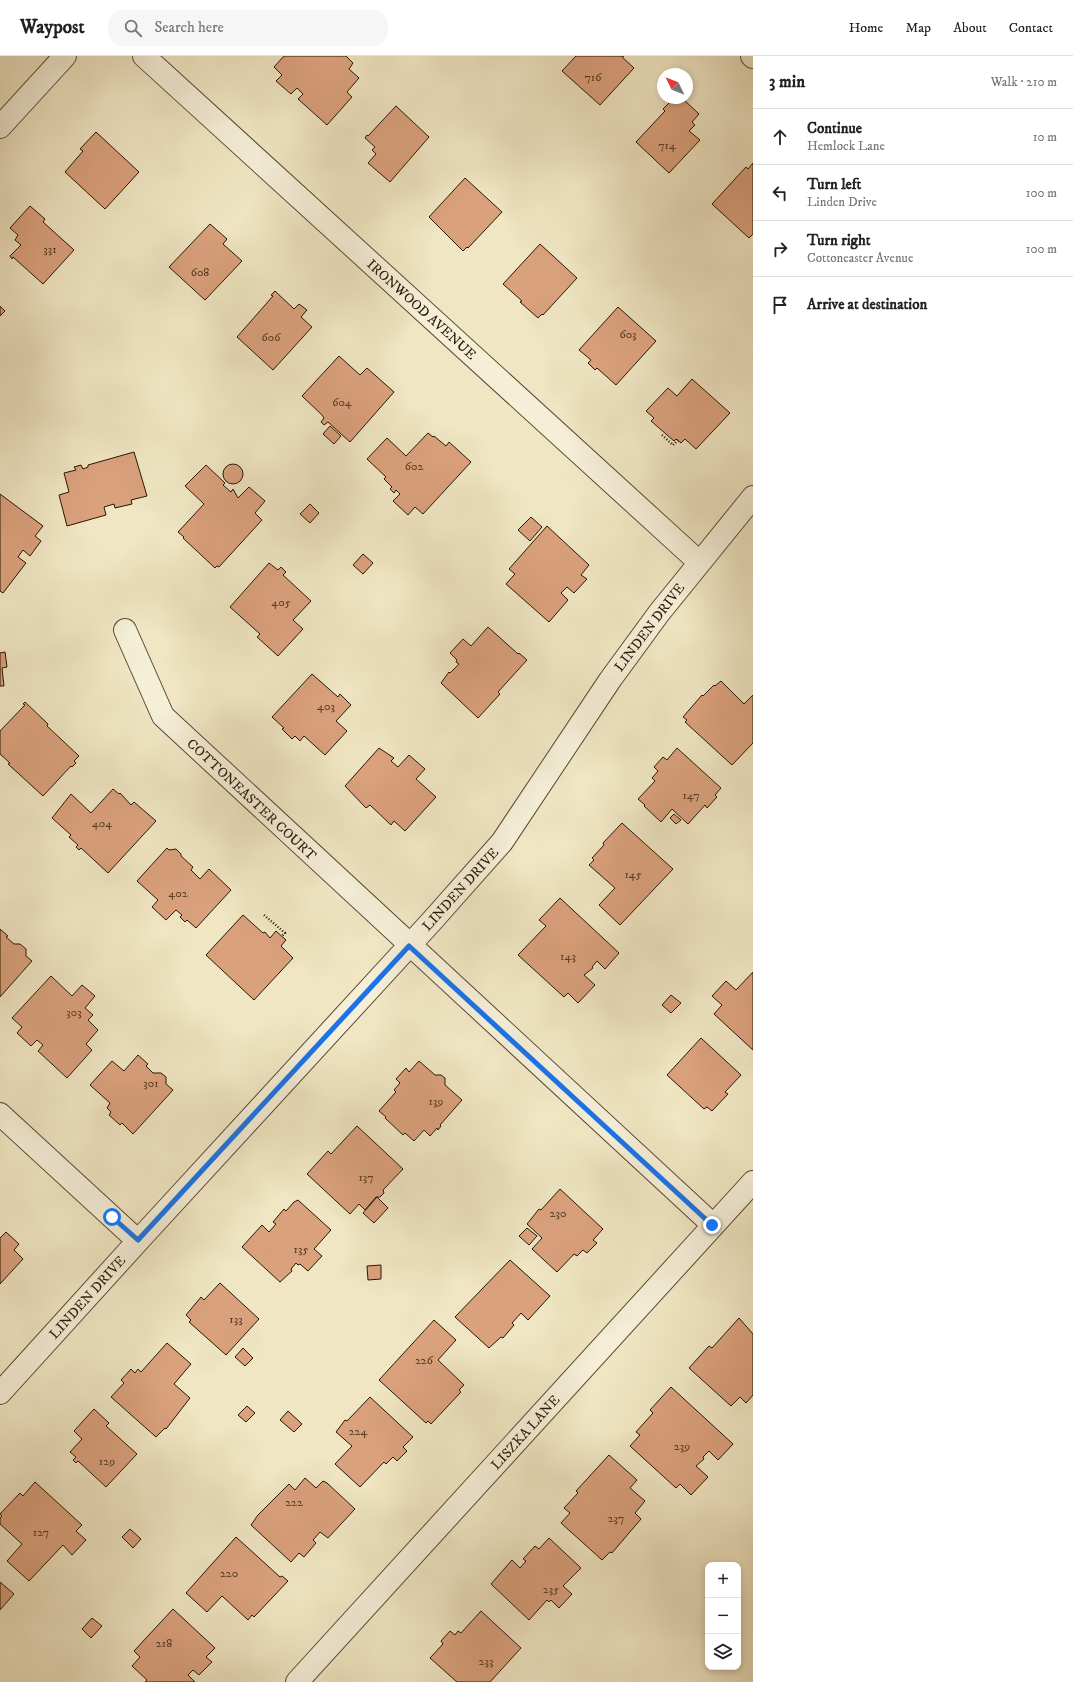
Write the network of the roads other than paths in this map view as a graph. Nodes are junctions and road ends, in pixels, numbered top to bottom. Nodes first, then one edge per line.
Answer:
1 (65, 56) edge
2 (144, 56) edge
3 (0, 127) edge
4 (753, 498) edge
5 (699, 562) junction
6 (125, 630) dead end
7 (409, 946) junction
8 (0, 1114) edge
9 (753, 1182) edge
10 (712, 1225) junction
11 (138, 1240) junction
12 (0, 1393) edge
13 (297, 1682) edge

1 - 3 street
2 - 5 street, IRONWOOD AVENUE
4 - 5 street, LINDEN DRIVE
5 - 7 street, LINDEN DRIVE
6 - 7 street, COTTONEASTER COURT
7 - 10 street, COTTONEASTER COURT
7 - 11 street, LINDEN DRIVE
8 - 11 street
9 - 10 street, LISZKA LANE
10 - 13 street, LISZKA LANE
11 - 12 street, LINDEN DRIVE

